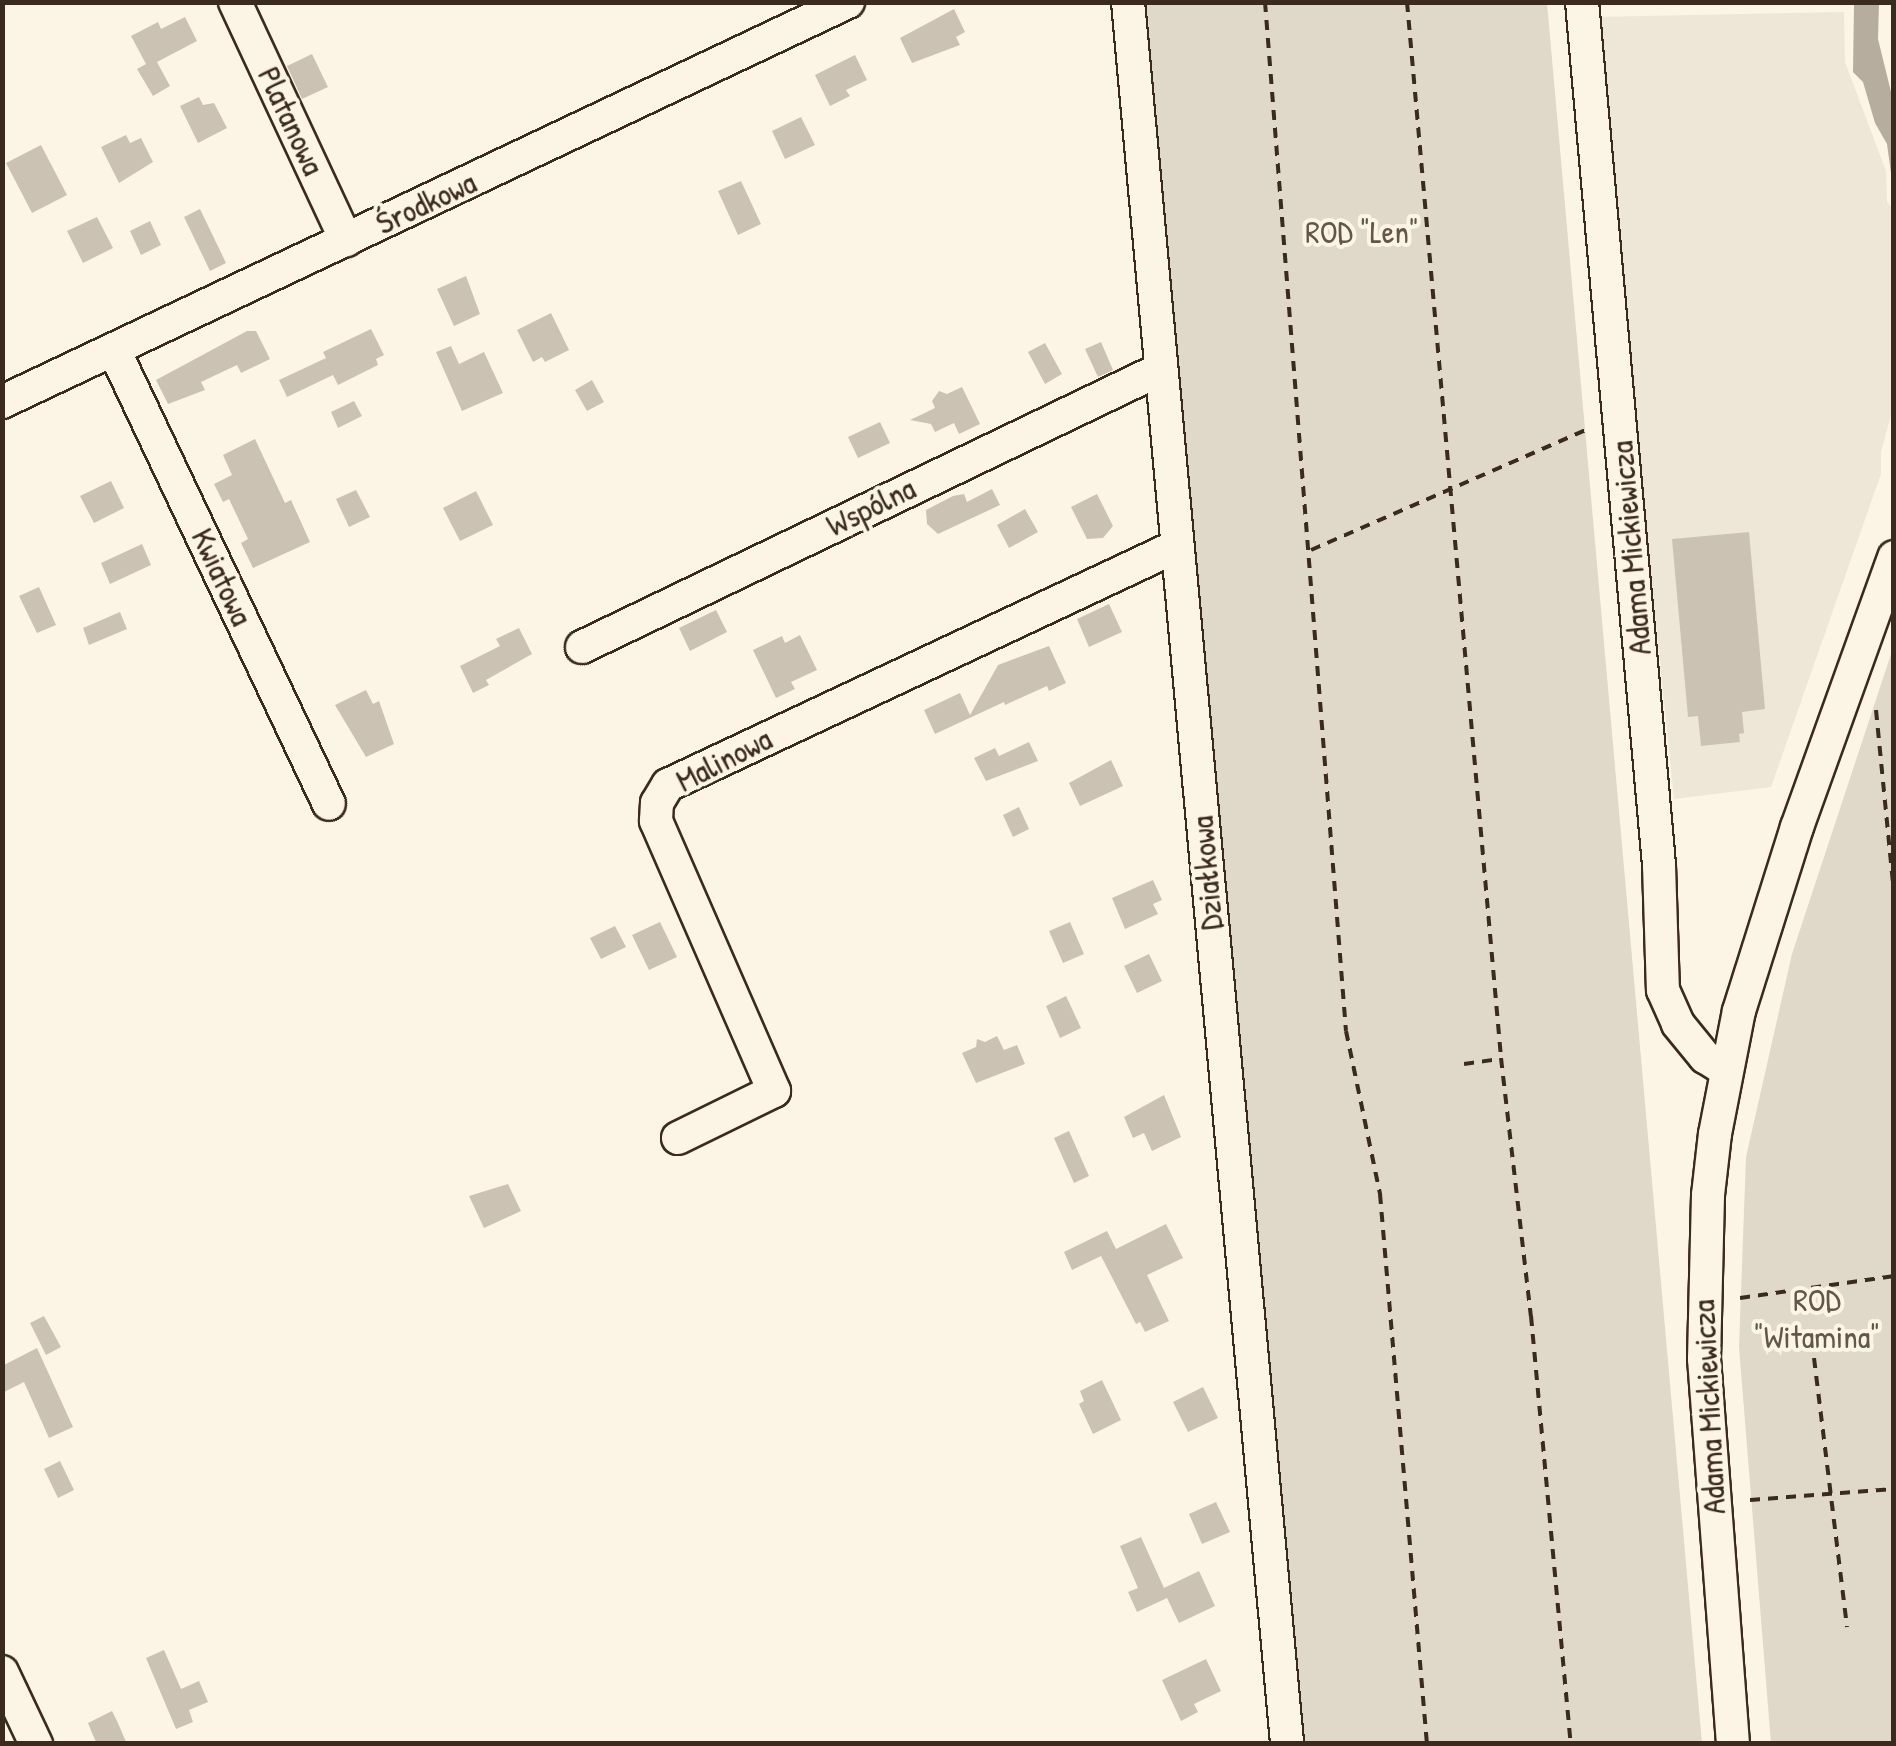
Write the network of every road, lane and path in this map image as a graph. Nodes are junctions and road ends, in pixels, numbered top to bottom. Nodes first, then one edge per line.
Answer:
1 (235, 2) edge
2 (848, 2) edge
3 (1128, 2) edge
4 (1265, 2) edge
5 (1407, 2) edge
6 (1582, 2) edge
7 (346, 240) junction
8 (114, 350) junction
9 (1160, 369) junction
10 (2, 402) edge
11 (1586, 430) dead end
12 (1450, 488) junction
13 (1177, 546) junction
14 (1310, 551) junction
15 (1894, 557) edge
16 (582, 647) dead end
17 (1876, 710) dead end
18 (329, 804) dead end
19 (1894, 894) edge
20 (1501, 1058) junction
21 (1464, 1064) dead end
22 (1726, 1070) junction
23 (678, 1138) dead end
24 (1894, 1276) edge
25 (1740, 1298) dead end
26 (1814, 1358) dead end
27 (1894, 1489) edge
28 (1831, 1494) junction
29 (1750, 1500) dead end
30 (1846, 1627) dead end
31 (2, 1672) edge
32 (36, 1744) edge
33 (1287, 1744) edge
34 (1428, 1744) edge
35 (1570, 1744) edge
36 (1734, 1744) edge

1 - 7 street, Platanowa
2 - 7 street, Środkowa
3 - 9 street, Działkowa
4 - 14 path
5 - 12 path
6 - 22 street, Adama Mickiewicza
7 - 8 street, Środkowa
8 - 10 street, Środkowa
8 - 18 street, Kwiatowa
9 - 13 street, Działkowa
9 - 16 street, Wspólna
11 - 12 path
12 - 14 path
12 - 20 path
13 - 23 street, Malinowa
13 - 33 street, Działkowa
14 - 34 path
15 - 22 street, Adama Mickiewicza
17 - 19 path
20 - 21 path
20 - 35 path
22 - 36 street, Adama Mickiewicza
24 - 25 path
26 - 28 path
27 - 28 path
28 - 29 path
28 - 30 path
31 - 32 street

